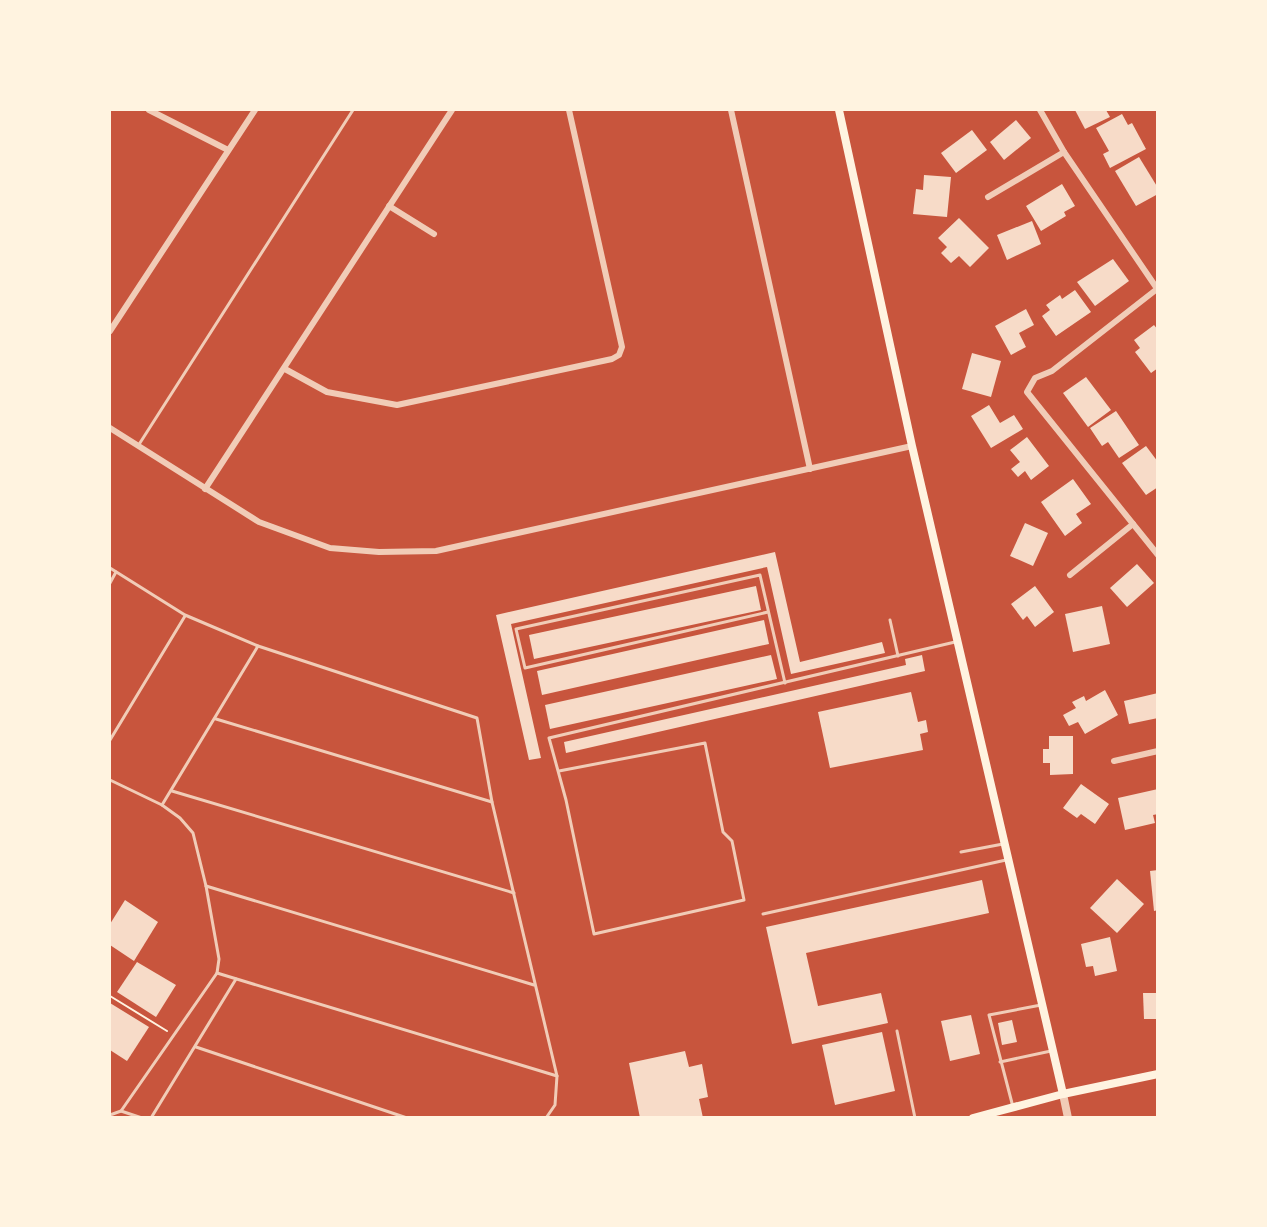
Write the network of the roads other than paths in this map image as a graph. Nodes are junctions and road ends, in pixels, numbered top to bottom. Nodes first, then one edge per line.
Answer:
1 (149, 110) edge
2 (255, 110) edge
3 (353, 110) edge
4 (452, 110) edge
5 (569, 110) edge
6 (730, 110) edge
7 (839, 110) edge
8 (1040, 110) edge
9 (228, 150) junction
10 (1064, 152) junction
11 (988, 197) dead end
12 (389, 206) junction
13 (434, 234) dead end
14 (1157, 290) edge
15 (110, 331) edge
16 (285, 369) junction
17 (110, 428) edge
18 (912, 446) junction
19 (138, 447) junction
20 (810, 469) junction
21 (205, 489) junction
22 (1134, 524) junction
23 (1158, 555) edge
24 (110, 567) edge
25 (116, 572) junction
26 (1071, 574) dead end
27 (110, 583) edge
28 (768, 612) junction
29 (185, 615) junction
30 (890, 620) dead end
31 (957, 642) junction
32 (258, 646) junction
33 (898, 656) junction
34 (785, 683) junction
35 (216, 719) junction
36 (110, 740) edge
37 (1158, 751) edge
38 (1114, 761) dead end
39 (559, 771) junction
40 (110, 780) edge
41 (172, 791) junction
42 (492, 802) junction
43 (162, 805) junction
44 (1004, 844) junction
45 (961, 852) dead end
46 (1008, 860) junction
47 (206, 886) junction
48 (514, 893) junction
49 (763, 914) dead end
50 (217, 973) junction
51 (236, 979) junction
52 (534, 985) junction
53 (1041, 1005) junction
54 (897, 1030) dead end
55 (196, 1047) junction
56 (1053, 1051) junction
57 (1000, 1062) junction
58 (1158, 1074) edge
59 (557, 1076) junction
60 (1063, 1094) junction
61 (1013, 1109) junction
62 (121, 1111) junction
63 (110, 1115) edge
64 (142, 1118) edge
65 (151, 1118) edge
66 (407, 1118) edge
67 (546, 1118) edge
68 (915, 1118) edge
69 (973, 1118) edge
70 (1068, 1118) edge

1 - 9 street
2 - 9 street
3 - 19 lane
4 - 12 street
5 - 16 street
6 - 20 street
7 - 18 main road
8 - 10 street
9 - 15 street
10 - 11 street
10 - 14 street
12 - 13 street
12 - 16 street
14 - 22 street
16 - 21 street
17 - 19 street
18 - 20 street
18 - 31 main road
19 - 21 street
20 - 21 street
22 - 23 street
22 - 26 street
24 - 25 lane
25 - 27 lane
25 - 29 lane
28 - 28 lane
28 - 34 lane
29 - 32 lane
29 - 36 lane
30 - 33 lane
31 - 33 lane
31 - 44 main road
32 - 35 lane
32 - 42 lane
33 - 34 lane
34 - 39 lane
35 - 41 lane
35 - 42 lane
37 - 38 street
39 - 39 lane
40 - 43 lane
41 - 43 lane
41 - 48 lane
42 - 48 lane
43 - 47 lane
44 - 45 lane
44 - 46 main road
46 - 49 lane
46 - 53 main road
47 - 50 lane
47 - 52 lane
48 - 52 lane
50 - 51 lane
50 - 62 lane
51 - 55 lane
51 - 59 lane
52 - 59 lane
53 - 56 main road
53 - 57 lane
54 - 68 lane
55 - 65 lane
55 - 66 lane
56 - 57 lane
56 - 60 main road
57 - 61 lane
58 - 60 main road
59 - 67 lane
60 - 61 main road
60 - 70 street
61 - 69 main road
62 - 63 lane
62 - 64 lane

